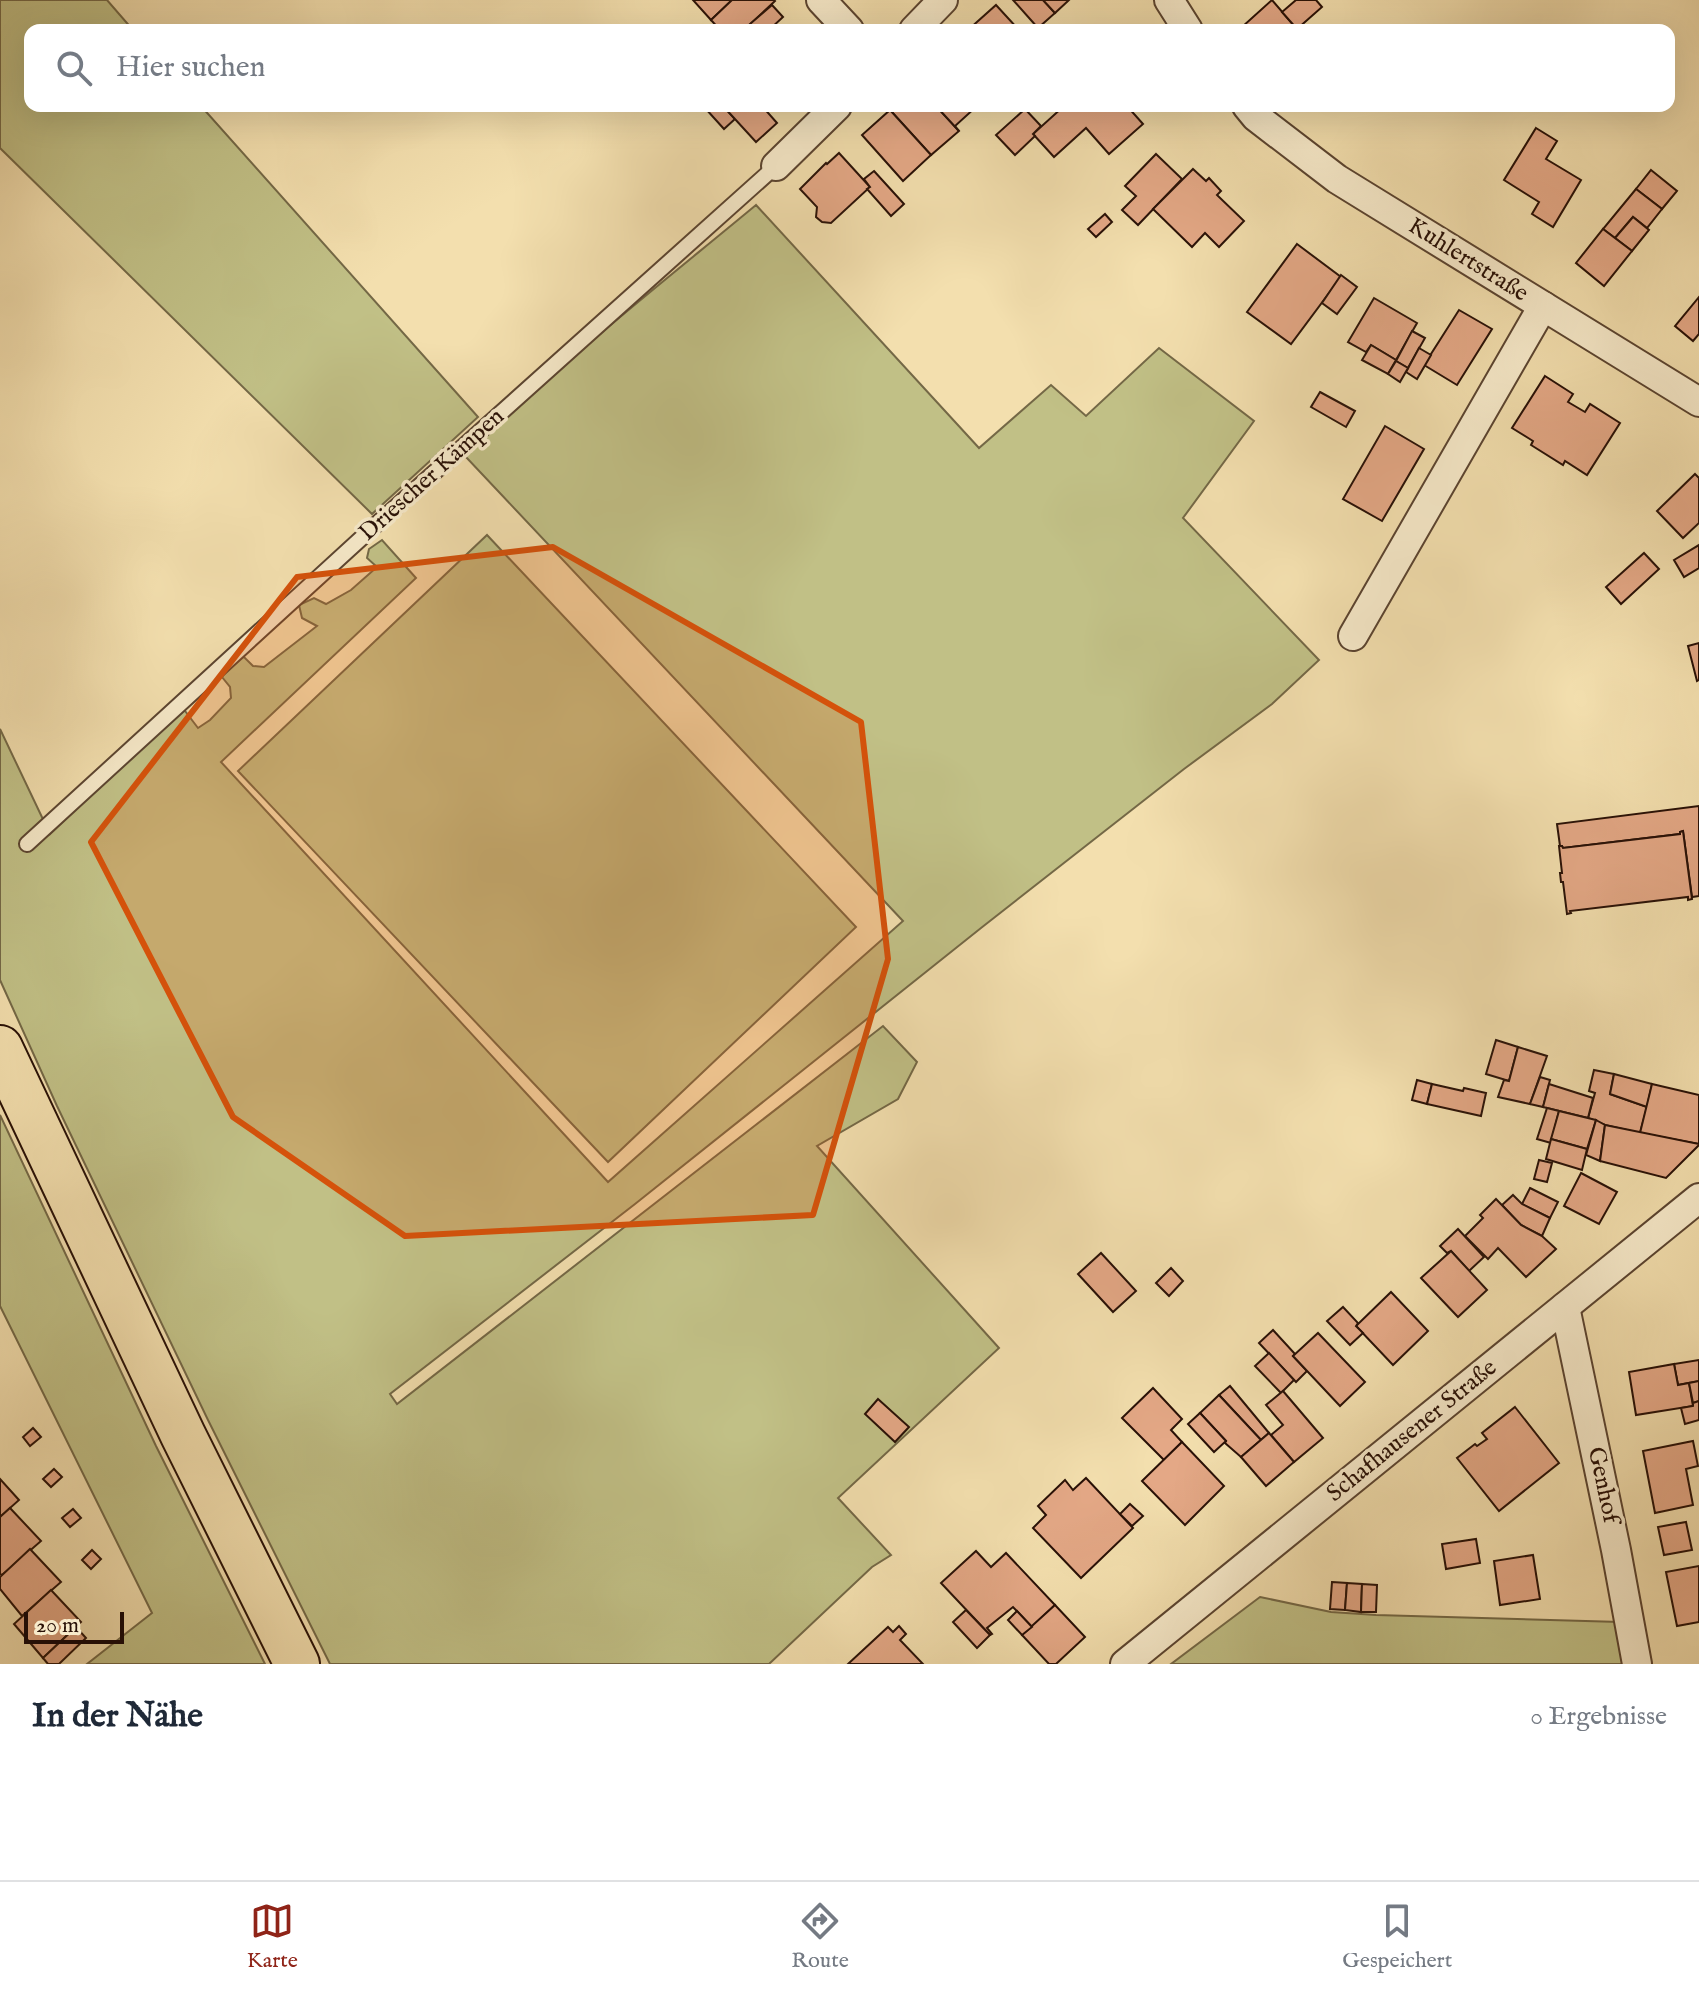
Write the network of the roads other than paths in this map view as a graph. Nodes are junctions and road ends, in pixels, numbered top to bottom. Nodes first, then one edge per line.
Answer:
1 (821, 0) edge
2 (943, 0) edge
3 (1169, 0) edge
4 (843, 24) edge
5 (920, 24) edge
6 (1184, 24) edge
7 (831, 112) edge
8 (1252, 112) edge
9 (776, 166) joint
10 (1543, 306) junction
11 (1699, 402) edge
12 (1353, 636) dead end
13 (27, 844) dead end
14 (0, 1048) edge
15 (1699, 1198) edge
16 (1565, 1307) junction
17 (297, 1664) edge
18 (1125, 1664) edge
19 (1637, 1664) edge

1 - 4 street
2 - 5 street
3 - 6 street
7 - 9 street, Driescher Kämpen
8 - 10 street, Kuhlertstraße
9 - 13 lane, Driescher Kämpen
10 - 11 street, Kuhlertstraße
10 - 12 street
14 - 17 main road
15 - 16 street, Schafhausener Straße
16 - 18 street, Schafhausener Straße
16 - 19 street, Genhof

